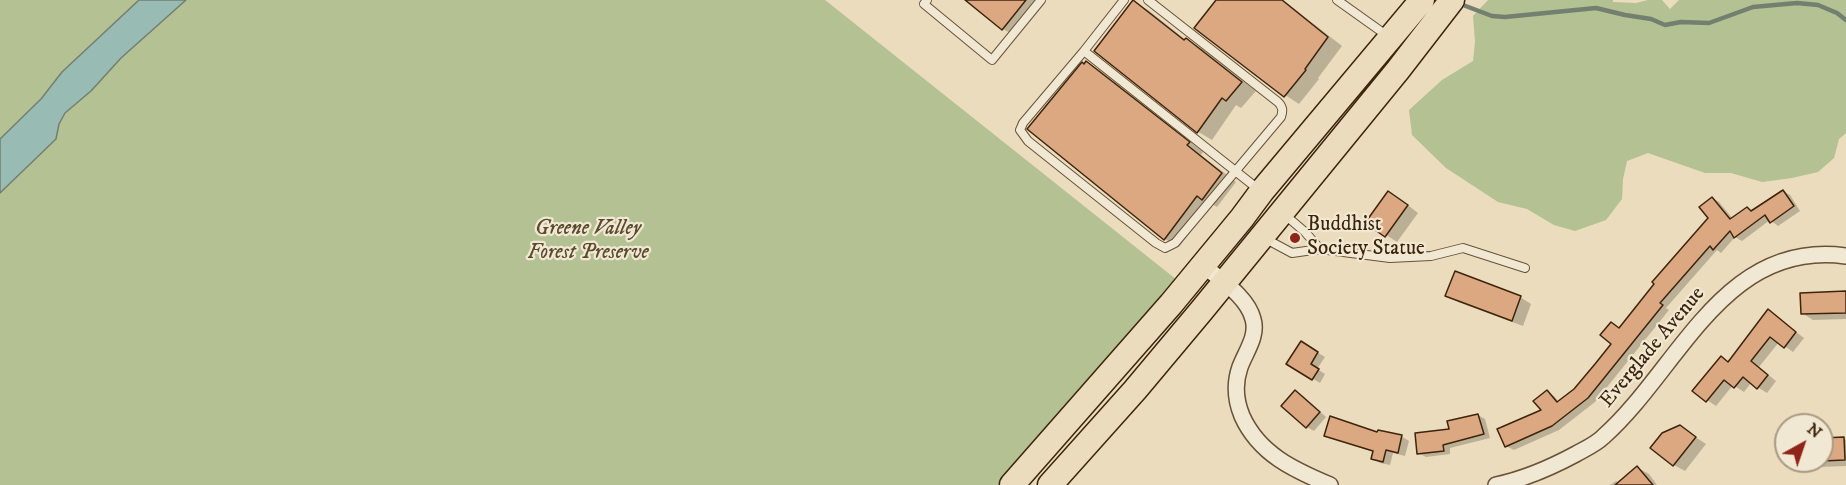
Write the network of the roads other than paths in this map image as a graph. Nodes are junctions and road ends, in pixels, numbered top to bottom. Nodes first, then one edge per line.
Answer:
1 (927, 0) edge
2 (1041, 0) edge
3 (1124, 0) edge
4 (1148, 0) edge
5 (1337, 0) edge
6 (1422, 0) edge
7 (1452, 0) edge
8 (1390, 38) junction
9 (1084, 51) junction
10 (1236, 171) junction
11 (1262, 191) junction
12 (1282, 212) junction
13 (1262, 237) junction
14 (1320, 249) junction
15 (1846, 256) edge
16 (1203, 265) junction
17 (1525, 268) dead end
18 (1224, 283) junction
19 (1012, 485) edge
20 (1050, 485) edge
21 (1330, 485) edge
22 (1496, 485) edge

1 - 2 lane
3 - 9 lane
4 - 10 lane
5 - 8 lane
6 - 8 main road
7 - 12 main road
8 - 11 main road
9 - 10 lane
9 - 10 lane
10 - 11 lane
11 - 16 main road
12 - 13 main road
12 - 14 lane
13 - 14 lane
13 - 18 main road
14 - 17 lane
15 - 22 street, Everglade Avenue
16 - 18 street
16 - 19 main road
18 - 20 main road
18 - 21 street

